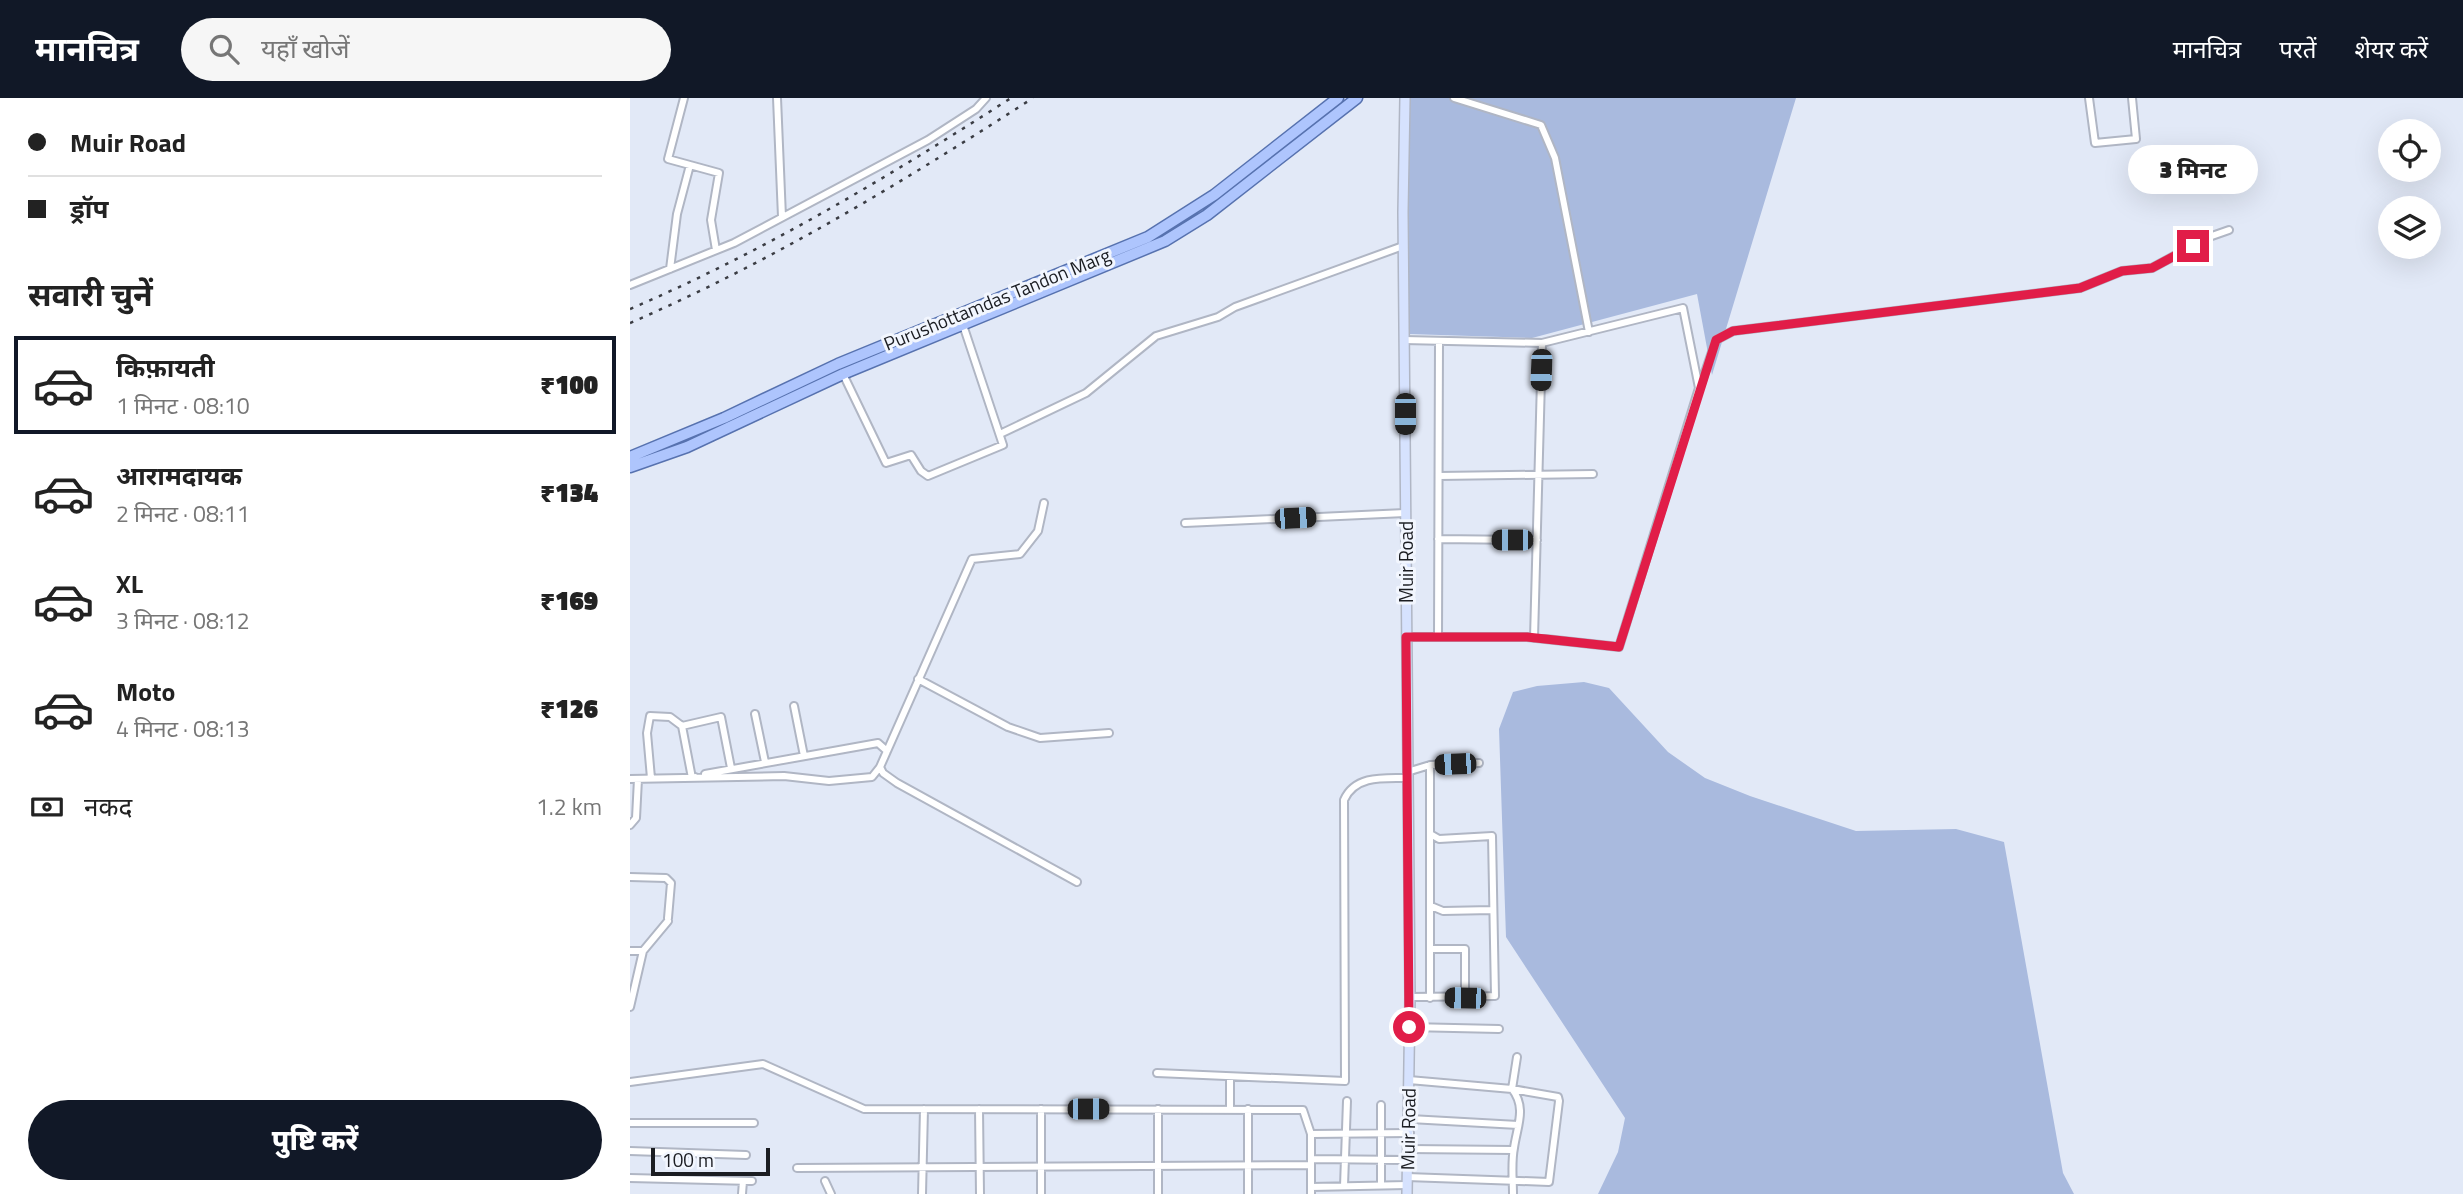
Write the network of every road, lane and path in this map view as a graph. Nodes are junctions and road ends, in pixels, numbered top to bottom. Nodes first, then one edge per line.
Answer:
1 (684, 98) edge
2 (777, 98) edge
3 (986, 98) edge
4 (1338, 98) edge
5 (1357, 98) edge
6 (1405, 98) edge
7 (1454, 98) edge
8 (2089, 98) edge
9 (2132, 98) edge
10 (690, 165) junction
11 (782, 217) junction
12 (2229, 230) dead end
13 (1403, 246) junction
14 (716, 250) junction
15 (670, 269) junction
16 (630, 285) edge
17 (963, 325) junction
18 (1589, 332) junction
19 (1404, 341) junction
20 (1439, 341) junction
21 (1542, 343) junction
22 (843, 374) junction
23 (1699, 388) junction
24 (1000, 434) junction
25 (630, 457) edge
26 (630, 467) edge
27 (1593, 474) dead end
28 (1539, 475) junction
29 (1438, 476) junction
30 (1044, 503) dead end
31 (1405, 513) junction
32 (1185, 523) dead end
33 (1438, 539) junction
34 (1537, 540) junction
35 (1406, 637) junction
36 (1438, 637) junction
37 (1534, 638) junction
38 (918, 680) junction
39 (794, 706) dead end
40 (755, 714) dead end
41 (682, 726) junction
42 (1109, 733) dead end
43 (887, 751) junction
44 (804, 756) junction
45 (765, 762) junction
46 (1479, 763) dead end
47 (1430, 765) junction
48 (880, 766) junction
49 (731, 768) junction
50 (1407, 775) junction
51 (651, 778) junction
52 (692, 778) junction
53 (630, 779) edge
54 (638, 779) junction
55 (630, 825) edge
56 (1432, 835) junction
57 (630, 877) edge
58 (1077, 882) dead end
59 (1431, 906) junction
60 (1492, 910) junction
61 (1430, 949) junction
62 (630, 951) edge
63 (643, 951) junction
64 (1410, 997) junction
65 (1430, 998) junction
66 (1465, 998) junction
67 (630, 1007) edge
68 (1409, 1027) junction
69 (1499, 1029) dead end
70 (1517, 1057) dead end
71 (1157, 1073) dead end
72 (1230, 1077) junction
73 (1409, 1080) junction
74 (630, 1082) edge
75 (1512, 1089) junction
76 (1347, 1101) dead end
77 (1381, 1105) dead end
78 (924, 1109) junction
79 (979, 1109) junction
80 (1041, 1109) junction
81 (1158, 1109) junction
82 (1230, 1109) junction
83 (1248, 1110) junction
84 (1409, 1119) junction
85 (754, 1123) dead end
86 (630, 1124) edge
87 (1518, 1125) junction
88 (1410, 1133) junction
89 (1311, 1134) junction
90 (1344, 1134) junction
91 (1381, 1134) junction
92 (1408, 1149) junction
93 (1513, 1150) junction
94 (630, 1151) edge
95 (746, 1155) dead end
96 (1344, 1160) junction
97 (1381, 1160) junction
98 (1407, 1160) junction
99 (1311, 1162) junction
100 (1158, 1166) junction
101 (1248, 1166) junction
102 (924, 1167) junction
103 (979, 1167) junction
104 (1040, 1167) junction
105 (797, 1168) dead end
106 (630, 1178) edge
107 (743, 1181) junction
108 (752, 1181) dead end
109 (824, 1181) dead end
110 (1513, 1182) junction
111 (1381, 1185) junction
112 (1407, 1185) edge
113 (1344, 1186) junction
114 (1311, 1190) edge
115 (742, 1194) edge
116 (831, 1194) edge
117 (922, 1194) edge
118 (980, 1194) edge
119 (1041, 1194) edge
120 (1158, 1194) edge
121 (1248, 1194) edge
122 (1513, 1194) edge

1 - 10 street
2 - 11 street
3 - 11 street
4 - 25 main road, Purushottamdas Tandon Marg
5 - 17 main road
6 - 13 main road, Muir Road
7 - 18 street
8 - 9 street
10 - 14 street
10 - 15 street
11 - 14 street
12 - 23 street
13 - 19 main road, Muir Road
13 - 24 street
14 - 15 street
15 - 16 street
17 - 22 main road
17 - 24 street
18 - 21 street
18 - 23 street
19 - 20 street
19 - 31 main road, Muir Road
20 - 21 street
20 - 29 street
21 - 28 street
22 - 24 street
22 - 26 main road
23 - 37 street
27 - 28 street
28 - 29 street
28 - 34 street
29 - 33 street
30 - 38 street
31 - 32 street
31 - 35 main road, Muir Road
33 - 34 street
33 - 36 street
34 - 37 street
35 - 36 street
35 - 50 main road, Muir Road
36 - 37 street
38 - 42 street
38 - 43 street
39 - 44 street
40 - 45 street
41 - 49 street
41 - 51 street
41 - 52 street
43 - 44 street
43 - 48 street
44 - 45 street
45 - 49 street
46 - 47 street
47 - 50 street
47 - 56 street
48 - 52 street
48 - 58 street
49 - 52 street
50 - 64 main road, Muir Road
50 - 72 street
51 - 52 street
51 - 54 street
53 - 54 street
54 - 55 street
56 - 59 street
56 - 60 street
57 - 63 street
59 - 60 street
59 - 61 street
60 - 66 street
61 - 65 street
61 - 66 street
62 - 63 street
63 - 67 street
64 - 65 street
64 - 68 main road, Muir Road
65 - 66 street
68 - 69 street
68 - 73 main road, Muir Road
70 - 75 street
71 - 72 street
72 - 82 street
73 - 75 street
73 - 84 main road, Muir Road
74 - 78 street
75 - 87 street
75 - 110 street
76 - 90 street
77 - 91 street
78 - 79 street
78 - 102 street
79 - 80 street
79 - 103 street
80 - 81 street
80 - 104 street
81 - 82 street
81 - 100 street
82 - 83 street
83 - 89 street
83 - 101 street
84 - 87 street
84 - 88 main road, Muir Road
85 - 86 street
87 - 93 street
88 - 91 street
88 - 92 main road, Muir Road
89 - 90 street
89 - 99 street
90 - 91 street
90 - 96 street
91 - 97 street
92 - 93 street
92 - 98 main road, Muir Road
93 - 110 street
94 - 95 street
96 - 97 street
96 - 99 street
96 - 113 street
97 - 98 street
97 - 111 street
98 - 112 main road, Muir Road
99 - 101 street
99 - 114 street
100 - 101 street
100 - 104 street
100 - 120 street
101 - 121 street
102 - 103 street
102 - 105 street
102 - 117 street
103 - 104 street
103 - 118 street
104 - 119 street
106 - 107 street
107 - 108 street
107 - 115 street
109 - 116 street
110 - 112 street
110 - 122 street
111 - 112 street
111 - 113 street
113 - 114 street

